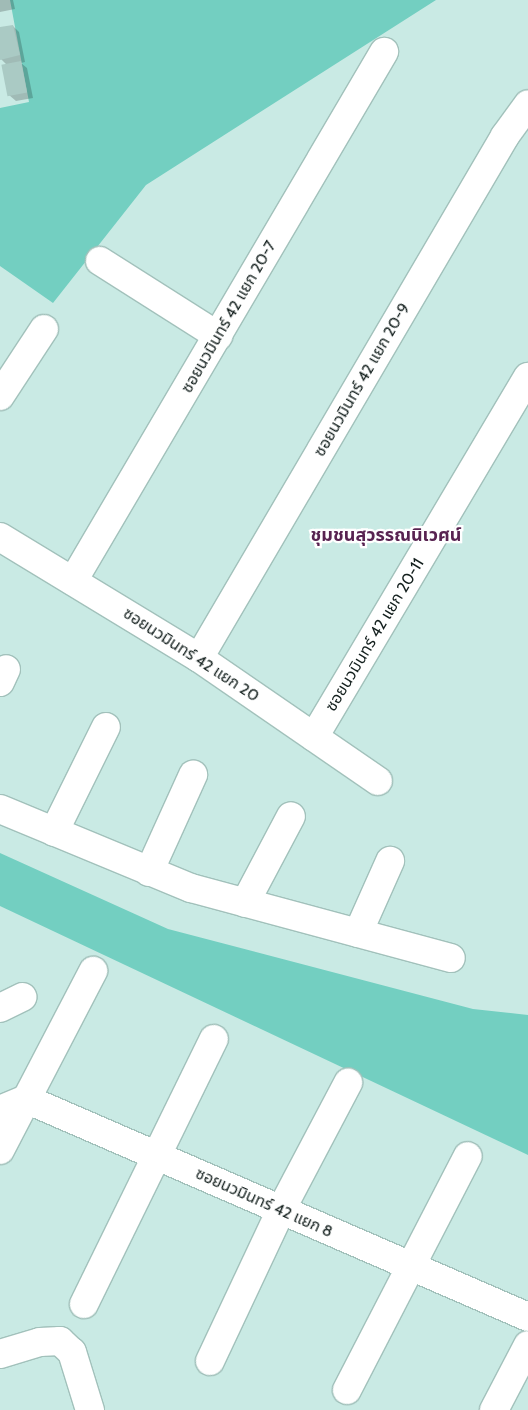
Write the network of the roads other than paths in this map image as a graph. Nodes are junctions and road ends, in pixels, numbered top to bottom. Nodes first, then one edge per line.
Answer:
1 (384, 52) dead end
2 (528, 104) edge
3 (100, 261) dead end
4 (44, 329) dead end
5 (218, 336) junction
6 (525, 390) edge
7 (0, 396) edge
8 (0, 537) edge
9 (73, 581) junction
10 (200, 658) junction
11 (106, 727) dead end
12 (314, 737) junction
13 (193, 775) dead end
14 (378, 781) dead end
15 (0, 809) edge
16 (291, 816) dead end
17 (54, 832) junction
18 (390, 861) dead end
19 (148, 872) junction
20 (245, 903) junction
21 (358, 933) junction
22 (451, 958) dead end
23 (93, 971) dead end
24 (214, 1039) dead end
25 (348, 1083) dead end
26 (26, 1099) junction
27 (0, 1110) edge
28 (0, 1150) edge
29 (155, 1155) junction
30 (468, 1156) dead end
31 (281, 1210) junction
32 (412, 1267) junction
33 (84, 1304) dead end
34 (528, 1317) edge
35 (528, 1346) edge
36 (0, 1354) edge
37 (210, 1361) dead end
38 (347, 1390) dead end
39 (90, 1410) edge
40 (494, 1410) edge

1 - 5 street, ซอยนวมินทร์ 42 แยก 20-7
2 - 10 street, ซอยนวมินทร์ 42 แยก 20-9
3 - 5 street
4 - 7 street
5 - 9 street, ซอยนวมินทร์ 42 แยก 20-7
6 - 12 street, ซอยนวมินทร์ 42 แยก 20-11
8 - 9 street, ซอยนวมินทร์ 42 แยก 20
9 - 10 street, ซอยนวมินทร์ 42 แยก 20
10 - 12 street, ซอยนวมินทร์ 42 แยก 20
11 - 17 street
12 - 14 street, ซอยนวมินทร์ 42 แยก 20
13 - 19 street
15 - 17 street
16 - 20 street
17 - 19 street
18 - 21 street
19 - 20 street
20 - 21 street
21 - 22 street
23 - 26 street
24 - 29 street
25 - 31 street
26 - 27 street
26 - 28 street
26 - 29 street, ซอยนวมินทร์ 42 แยก 8
29 - 31 street, ซอยนวมินทร์ 42 แยก 8
29 - 33 street
30 - 32 street
31 - 32 street, ซอยนวมินทร์ 42 แยก 8
31 - 37 street
32 - 34 street, ซอยนวมินทร์ 42 แยก 8
32 - 38 street
35 - 40 street
36 - 39 street

